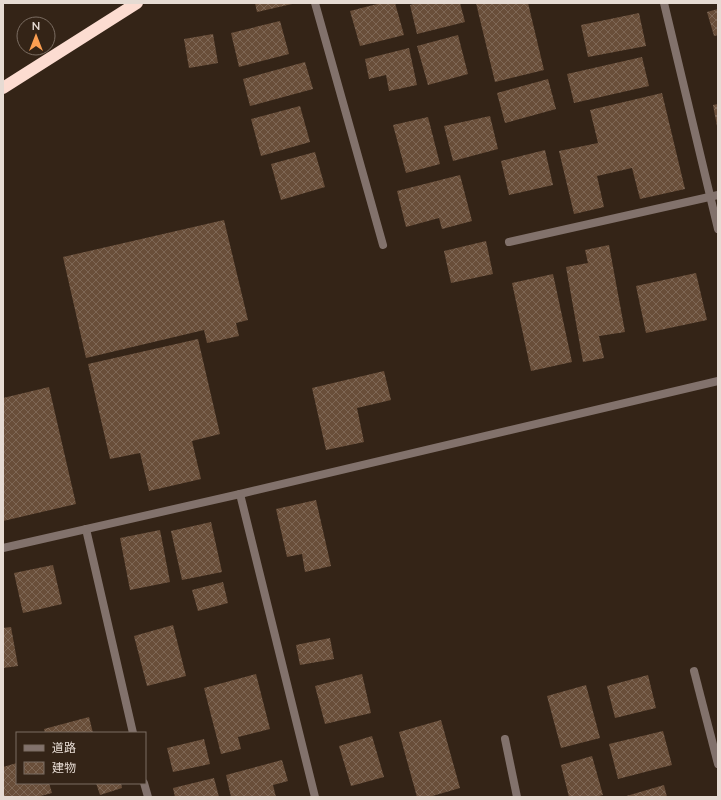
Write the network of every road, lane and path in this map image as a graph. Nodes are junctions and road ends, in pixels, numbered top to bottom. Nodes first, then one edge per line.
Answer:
1 (316, 3) edge
2 (664, 3) edge
3 (130, 5) edge
4 (3, 88) edge
5 (714, 196) edge
6 (718, 229) edge
7 (509, 242) dead end
8 (383, 245) dead end
9 (718, 381) edge
10 (240, 494) junction
11 (86, 529) junction
12 (3, 548) edge
13 (694, 671) dead end
14 (133, 732) edge
15 (505, 739) dead end
16 (718, 764) edge
17 (144, 784) edge
18 (148, 797) edge
19 (315, 797) edge
20 (517, 797) edge

1 - 8 street
2 - 5 street
3 - 4 highway
5 - 6 street
5 - 7 street
9 - 10 street
10 - 11 street
10 - 19 street
11 - 12 street
11 - 14 street
13 - 16 street
15 - 20 street
17 - 18 street

